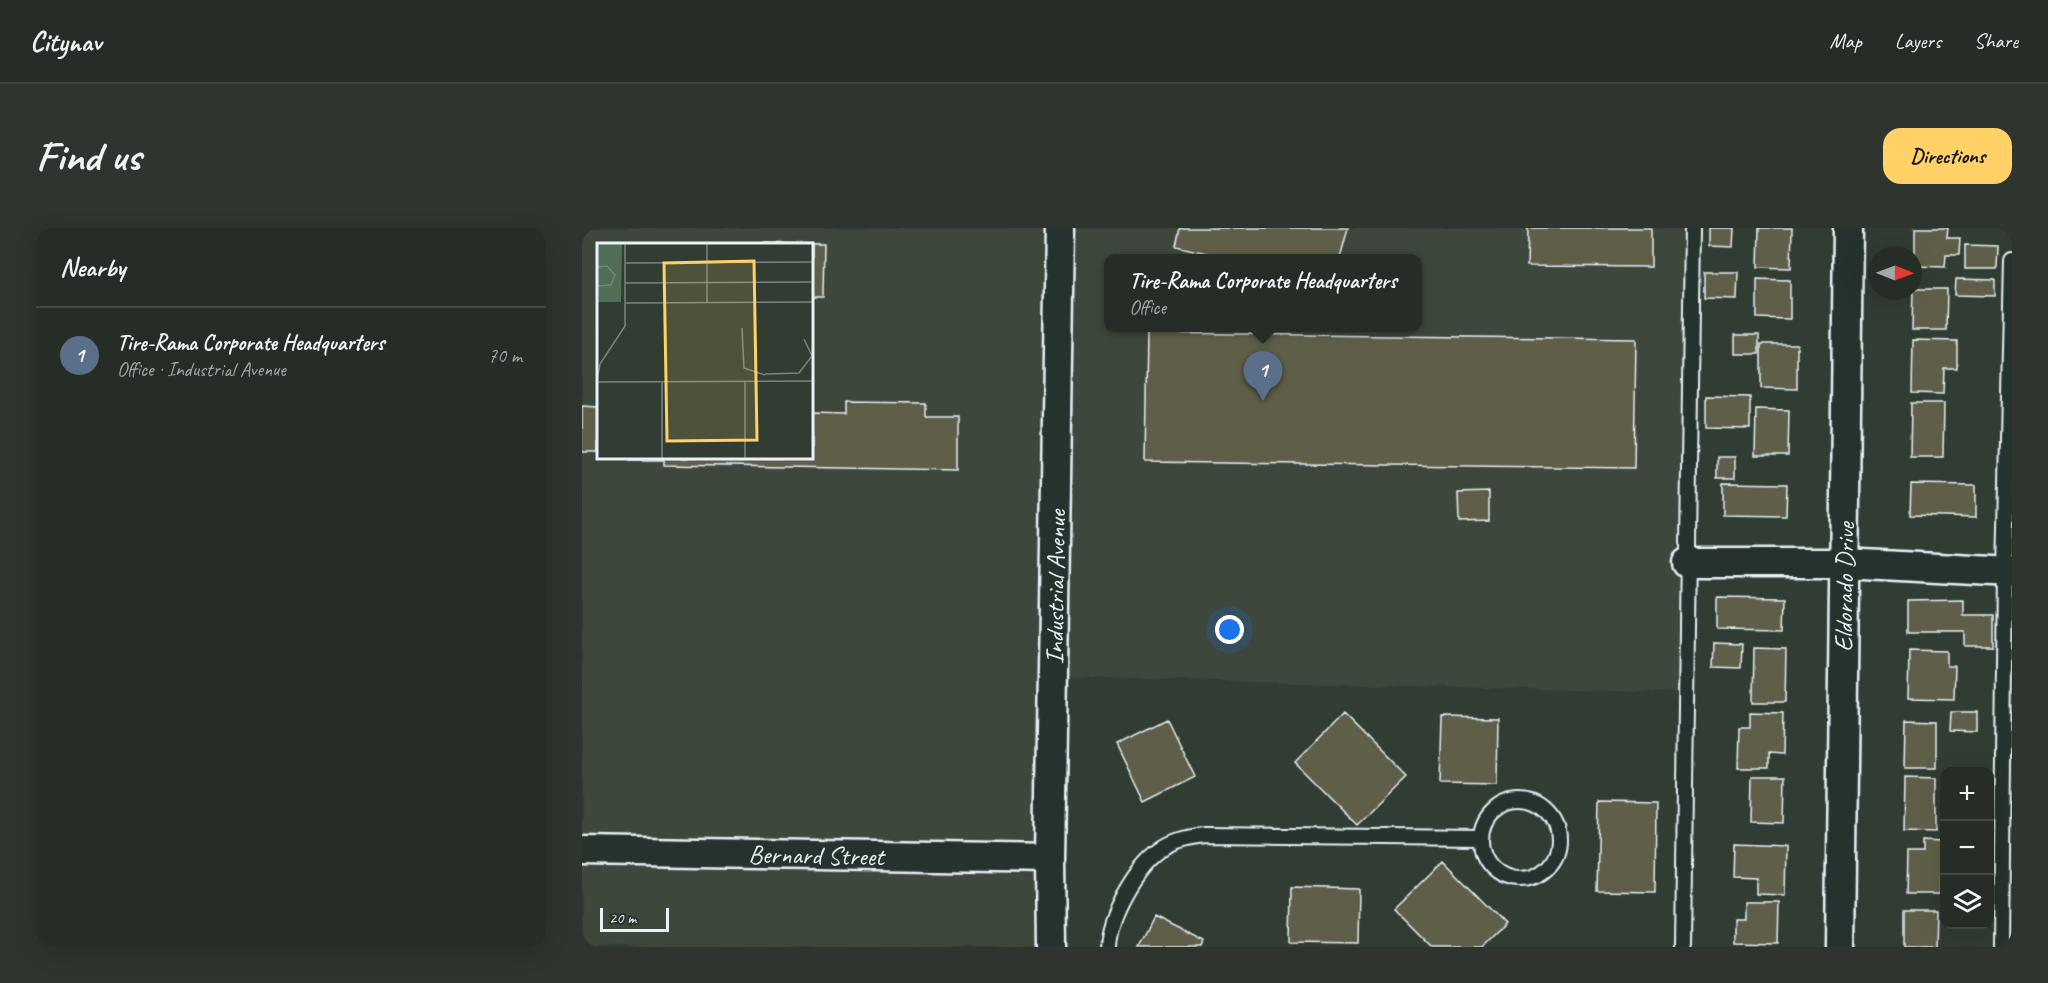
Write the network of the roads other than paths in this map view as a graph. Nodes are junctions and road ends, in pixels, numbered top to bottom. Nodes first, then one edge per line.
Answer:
1 (1060, 228) edge
2 (1692, 228) edge
3 (1848, 228) edge
4 (2012, 261) edge
5 (1687, 563) junction
6 (1844, 563) junction
7 (2008, 572) edge
8 (1481, 838) junction
9 (582, 851) edge
10 (1050, 860) junction
11 (1051, 947) edge
12 (1107, 947) edge
13 (1683, 947) edge
14 (1840, 947) edge
15 (2001, 947) edge

1 - 10 street, Industrial Avenue
2 - 5 lane
3 - 6 street, Eldorado Drive
4 - 7 lane
5 - 6 street
5 - 13 lane
6 - 7 street
6 - 14 street, Eldorado Drive
7 - 15 lane
8 - 8 lane
8 - 12 lane
9 - 10 street, Bernard Street
10 - 11 street, Industrial Avenue

